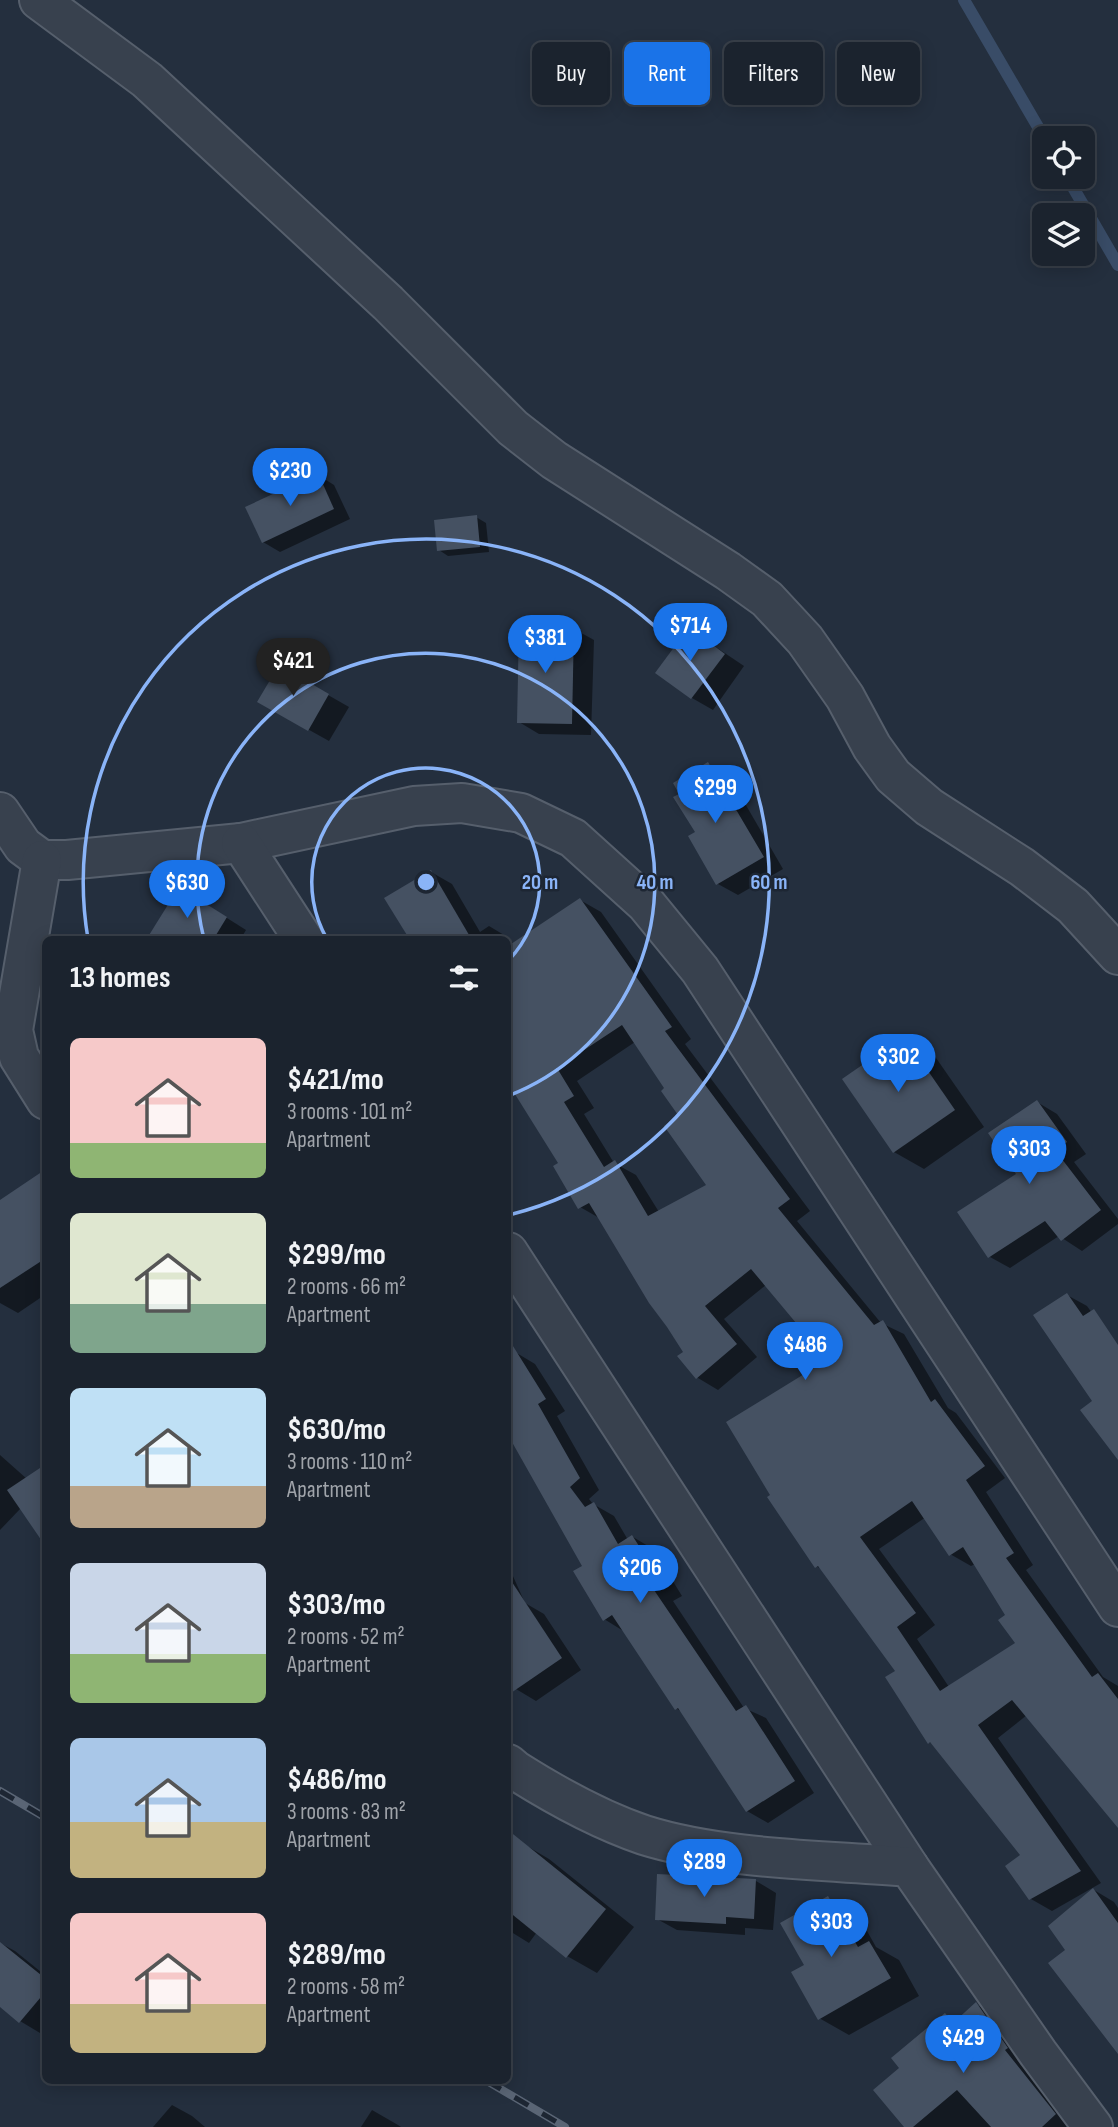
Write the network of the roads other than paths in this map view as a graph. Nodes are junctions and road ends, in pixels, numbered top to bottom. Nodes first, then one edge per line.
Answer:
1 (39, 0) edge
2 (0, 812) edge
3 (241, 843) junction
4 (42, 860) junction
5 (301, 936) edge
6 (1118, 955) edge
7 (42, 1094) edge
8 (511, 1257) edge
9 (1118, 1606) edge
10 (511, 1767) edge
11 (909, 1867) junction
12 (1093, 2127) edge

1 - 6 street
2 - 4 street
3 - 4 street
3 - 5 street
3 - 9 street
4 - 7 street
8 - 11 street
10 - 11 street
11 - 12 street

